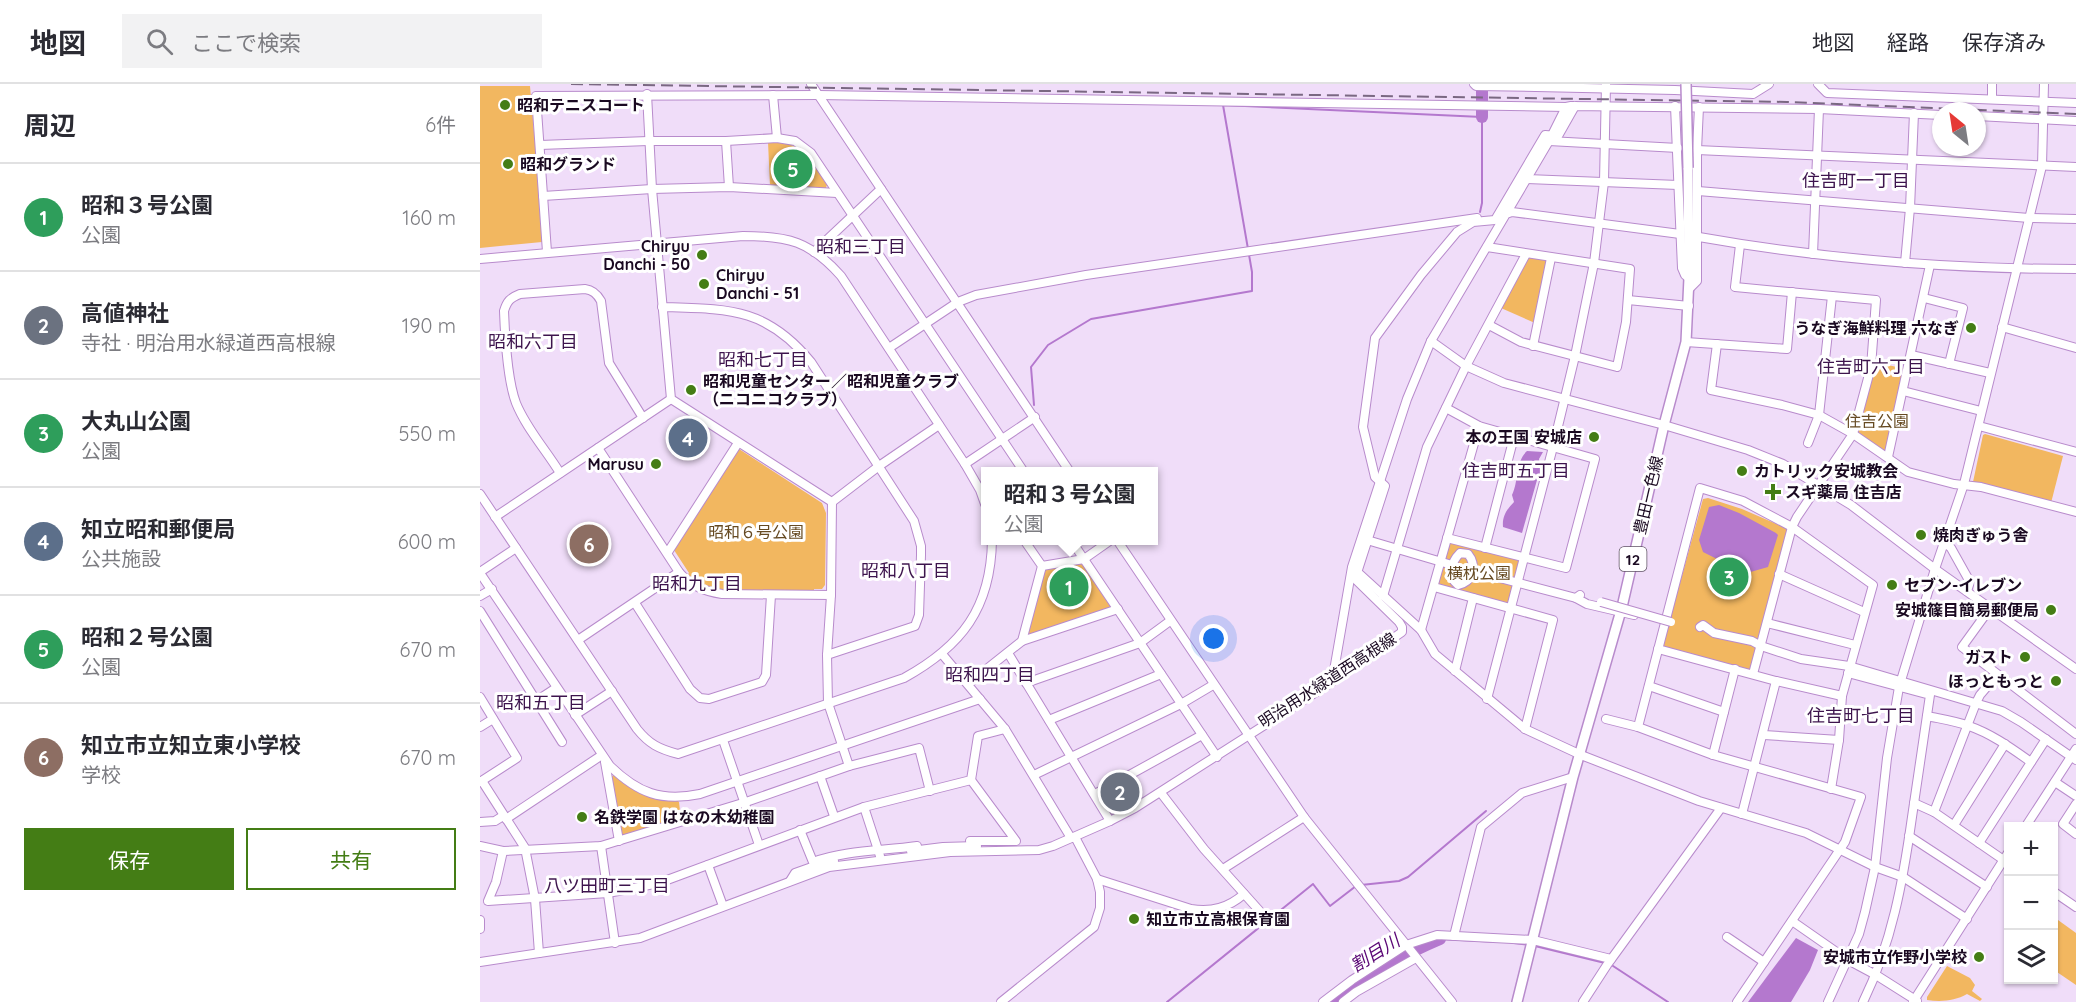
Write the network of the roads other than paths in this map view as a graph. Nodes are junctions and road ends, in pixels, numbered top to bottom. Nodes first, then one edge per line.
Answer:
1 (811, 84) edge
2 (1686, 84) edge
3 (1768, 84) edge
4 (1992, 84) edge
5 (2044, 84) edge
6 (1475, 85) edge
7 (1486, 85) edge
8 (1536, 86) edge
9 (1584, 86) edge
10 (1822, 86) edge
11 (1606, 87) edge
12 (1675, 87) edge
13 (1697, 88) edge
14 (647, 94) junction
15 (773, 95) junction
16 (819, 95) junction
17 (1992, 99) junction
18 (2043, 102) junction
19 (2076, 103) edge
20 (1575, 106) junction
21 (1676, 106) junction
22 (1699, 106) junction
23 (1606, 107) junction
24 (1566, 108) junction
25 (1819, 109) junction
26 (1914, 113) junction
27 (1932, 114) edge
28 (1986, 117) edge
29 (2043, 120) junction
30 (2076, 121) edge
31 (777, 138) junction
32 (1551, 138) junction
33 (648, 141) junction
34 (726, 141) junction
35 (1606, 144) junction
36 (540, 145) junction
37 (1678, 148) junction
38 (1697, 150) junction
39 (1818, 155) junction
40 (1913, 160) junction
41 (2042, 166) junction
42 (2076, 167) edge
43 (1527, 179) junction
44 (1604, 182) junction
45 (1678, 185) junction
46 (729, 187) junction
47 (652, 189) junction
48 (881, 189) junction
49 (1698, 191) junction
50 (837, 193) junction
51 (543, 196) junction
52 (1815, 200) junction
53 (1910, 208) junction
54 (1502, 214) junction
55 (852, 215) junction
56 (2029, 218) junction
57 (2076, 219) edge
58 (1599, 224) junction
59 (1680, 234) junction
60 (1699, 237) junction
61 (658, 243) junction
62 (1740, 244) junction
63 (1487, 247) junction
64 (547, 252) junction
65 (814, 252) junction
66 (1526, 254) junction
67 (1813, 254) junction
68 (1551, 258) junction
69 (480, 259) edge
70 (1594, 263) junction
71 (1905, 263) junction
72 (1930, 265) junction
73 (2076, 268) edge
74 (2016, 269) junction
75 (1689, 278) junction
76 (1689, 289) junction
77 (1792, 292) junction
78 (1832, 296) junction
79 (1924, 298) junction
80 (1628, 300) junction
81 (958, 302) junction
82 (1689, 306) junction
83 (662, 308) junction
84 (925, 324) junction
85 (1489, 325) junction
86 (2002, 327) junction
87 (1431, 341) junction
88 (1686, 342) junction
89 (1717, 344) junction
90 (1533, 346) junction
91 (889, 348) junction
92 (2076, 348) edge
93 (1911, 355) junction
94 (1575, 356) junction
95 (1950, 364) junction
96 (1466, 366) junction
97 (1990, 373) junction
98 (1903, 391) junction
99 (671, 399) junction
100 (1563, 400) junction
101 (1446, 408) junction
102 (1982, 411) junction
103 (1819, 415) junction
104 (1035, 417) junction
105 (643, 418) junction
106 (939, 425) junction
107 (1664, 425) junction
108 (1479, 426) junction
109 (1978, 426) junction
110 (1853, 434) junction
111 (1514, 437) junction
112 (1002, 439) junction
113 (738, 442) junction
114 (1808, 443) dead end
115 (1553, 447) junction
116 (598, 448) junction
117 (2076, 452) edge
118 (1887, 457) junction
119 (965, 464) junction
120 (879, 466) junction
121 (1021, 467) edge
122 (1067, 467) edge
123 (560, 473) junction
124 (1380, 482) junction
125 (1964, 484) junction
126 (1820, 486) junction
127 (981, 493) edge
128 (480, 494) edge
129 (832, 502) junction
130 (2076, 512) edge
131 (495, 517) junction
132 (1792, 527) junction
133 (1447, 538) junction
134 (1367, 540) junction
135 (1944, 542) junction
136 (992, 545) edge
137 (1027, 545) edge
138 (1074, 545) edge
139 (1104, 545) edge
140 (1120, 545) edge
141 (516, 548) junction
142 (1485, 548) junction
143 (1396, 549) junction
144 (668, 552) junction
145 (1524, 558) junction
146 (1084, 559) junction
147 (1440, 561) junction
148 (1452, 565) junction
149 (1042, 566) junction
150 (1355, 569) junction
151 (1935, 569) junction
152 (1473, 571) junction
153 (680, 572) junction
154 (480, 573) edge
155 (1779, 574) junction
156 (1517, 584) junction
157 (1434, 587) junction
158 (492, 589) junction
159 (1967, 591) junction
160 (771, 595) junction
161 (831, 595) junction
162 (1383, 596) junction
163 (480, 597) edge
164 (1473, 598) junction
165 (1601, 602) dead end
166 (635, 603) junction
167 (1991, 607) junction
168 (1511, 608) junction
169 (1118, 609) junction
170 (480, 611) edge
171 (1864, 612) junction
172 (1620, 613) junction
173 (1634, 615) dead end
174 (1170, 621) junction
175 (1671, 622) dead end
176 (1767, 623) junction
177 (1700, 627) dead end
178 (1421, 630) junction
179 (578, 639) junction
180 (1022, 641) junction
181 (1140, 643) junction
182 (1855, 645) junction
183 (1761, 646) junction
184 (1658, 649) junction
185 (1008, 653) junction
186 (942, 654) junction
187 (827, 655) junction
188 (1735, 669) junction
189 (1848, 669) junction
190 (2076, 669) edge
191 (1455, 671) junction
192 (1161, 674) junction
193 (1753, 674) junction
194 (1997, 675) junction
195 (1332, 676) junction
196 (1776, 681) junction
197 (1026, 683) junction
198 (968, 684) junction
199 (1900, 684) junction
200 (1213, 685) junction
201 (1649, 686) junction
202 (556, 688) junction
203 (612, 691) junction
204 (1842, 696) junction
205 (480, 697) edge
206 (980, 699) junction
207 (1487, 699) junction
208 (536, 701) junction
209 (828, 703) junction
210 (1976, 703) junction
211 (1181, 704) junction
212 (1724, 712) junction
213 (575, 715) junction
214 (1927, 716) junction
215 (493, 719) junction
216 (1606, 719) dead end
217 (1049, 720) junction
218 (1967, 725) junction
219 (480, 727) edge
220 (1638, 727) junction
221 (1005, 729) junction
222 (1525, 729) junction
223 (1247, 734) junction
224 (2076, 734) edge
225 (1202, 735) junction
226 (1764, 735) junction
227 (2046, 739) junction
228 (723, 740) junction
229 (1839, 740) junction
230 (562, 742) dead end
231 (2006, 744) junction
232 (843, 745) junction
233 (1215, 755) junction
234 (1581, 755) junction
235 (1713, 755) junction
236 (2074, 755) edge
237 (603, 757) junction
238 (1071, 757) junction
239 (2031, 762) junction
240 (849, 766) junction
241 (1755, 767) junction
242 (1034, 775) junction
243 (820, 776) junction
244 (1573, 777) junction
245 (971, 780) junction
246 (738, 781) junction
247 (481, 782) edge
248 (2055, 782) junction
249 (1831, 789) junction
250 (930, 791) junction
251 (1161, 793) junction
252 (1095, 794) junction
253 (2076, 796) edge
254 (746, 802) junction
255 (1914, 803) junction
256 (2076, 804) edge
257 (864, 807) junction
258 (1721, 808) junction
259 (1934, 813) junction
260 (1742, 814) junction
261 (834, 816) junction
262 (504, 817) junction
263 (1304, 817) junction
264 (1109, 819) junction
265 (480, 822) edge
266 (2029, 822) edge
267 (1954, 825) junction
268 (800, 830) junction
269 (2076, 834) edge
270 (1072, 836) junction
271 (1909, 836) junction
272 (619, 840) junction
273 (1979, 843) junction
274 (759, 845) junction
275 (480, 846) edge
276 (601, 846) junction
277 (525, 848) junction
278 (503, 850) junction
279 (1839, 851) junction
280 (881, 855) junction
281 (2004, 860) edge
282 (2004, 864) edge
283 (708, 865) junction
284 (1875, 867) junction
285 (1223, 869) junction
286 (1903, 877) junction
287 (1097, 879) junction
288 (1987, 887) junction
289 (608, 892) junction
290 (1244, 894) junction
291 (2058, 895) edge
292 (534, 899) junction
293 (723, 906) junction
294 (2076, 907) edge
295 (1265, 917) dead end
296 (1967, 919) junction
297 (480, 920) edge
298 (1792, 921) junction
299 (480, 929) edge
300 (1454, 936) junction
301 (1727, 938) dead end
302 (615, 943) junction
303 (1532, 944) junction
304 (1406, 945) junction
305 (539, 953) junction
306 (1415, 956) junction
307 (1848, 960) junction
308 (480, 962) edge
309 (1609, 962) junction
310 (1764, 962) junction
311 (1876, 975) junction
312 (1915, 1001) edge
313 (1001, 1002) edge
314 (1323, 1002) edge
315 (1343, 1002) edge
316 (1452, 1002) edge
317 (1517, 1002) edge
318 (1583, 1002) edge
319 (1737, 1002) edge
320 (1828, 1002) edge
321 (1863, 1002) edge

1 - 16 street
2 - 75 main road, 豊田一色線 / 12, bridge
3 - 13 street
4 - 17 street
5 - 18 street
6 - 7 street
7 - 8 street
8 - 9 street
9 - 11 street
10 - 17 street
11 - 12 street
11 - 23 street
12 - 13 street
14 - 15 street
14 - 33 street
14 - 36 street
15 - 16 street
15 - 31 street
16 - 24 street
16 - 48 street
17 - 18 street
18 - 19 street
18 - 29 street
20 - 23 street
20 - 24 street
20 - 32 street
21 - 22 street
21 - 23 street
21 - 37 street
22 - 25 street
22 - 38 street
23 - 35 street
24 - 32 street
25 - 26 street
25 - 39 street
26 - 27 street
26 - 40 street
28 - 29 street
29 - 30 street
29 - 41 street
31 - 34 street
31 - 50 street
32 - 35 street
32 - 43 street
32 - 54 street
33 - 34 street
33 - 36 street
33 - 47 street
34 - 46 street
35 - 37 street
35 - 44 street
36 - 51 street
37 - 45 street
38 - 39 street
38 - 49 street
39 - 40 street
39 - 52 street
40 - 41 street
40 - 53 street
41 - 42 street
41 - 56 street
43 - 44 street
43 - 54 street
44 - 45 street
44 - 58 street
45 - 59 street
46 - 47 street
46 - 50 street
47 - 51 street
47 - 61 street
48 - 55 street
48 - 81 street
49 - 52 street
49 - 60 street
50 - 55 street
51 - 64 street
52 - 53 street
52 - 67 street
53 - 56 street
53 - 71 street
54 - 58 street
54 - 63 street
54 - 81 street
54 - 124 street
55 - 65 street
55 - 84 street
56 - 57 street
56 - 74 street
58 - 59 street
58 - 70 street
59 - 75 street
60 - 62 street
60 - 76 street
61 - 64 street
61 - 65 street
61 - 83 street
62 - 67 street
62 - 77 street
63 - 66 street
63 - 87 street
64 - 69 street
65 - 91 street
66 - 68 street
66 - 85 street
67 - 71 street
68 - 70 street
68 - 90 street
70 - 80 street
70 - 94 street
71 - 72 street
72 - 74 street
72 - 79 street
73 - 74 street
74 - 86 street
75 - 76 main road, 豊田一色線 / 12
76 - 82 main road, 豊田一色線 / 12
77 - 78 street
77 - 89 street
78 - 103 street
78 - 110 street
79 - 93 street
79 - 95 street
80 - 82 street
80 - 94 street
81 - 84 street
81 - 104 street
82 - 88 main road, 豊田一色線 / 12
83 - 99 street
83 - 120 street
84 - 91 street
84 - 112 street
85 - 90 street
85 - 96 street
86 - 92 street
86 - 97 street
87 - 96 street
87 - 124 street
88 - 89 street
88 - 107 main road, 豊田一色線 / 12
89 - 103 street
90 - 94 street
91 - 106 street
93 - 95 street
93 - 98 street
94 - 100 street
95 - 97 street
96 - 100 street
96 - 101 street
97 - 102 street
98 - 102 street
98 - 118 street
99 - 105 street
99 - 113 street
100 - 107 street
100 - 115 street
101 - 108 street
101 - 143 street
102 - 109 street
103 - 110 street
103 - 114 street
104 - 112 street
104 - 122 street
105 - 116 street
105 - 123 street
106 - 119 street
106 - 120 street
107 - 126 street
107 - 172 main road, 豊田一色線 / 12
108 - 111 street
108 - 133 street
109 - 117 street
109 - 125 street
110 - 118 street
110 - 126 street
111 - 115 street
111 - 142 street
112 - 119 street
112 - 121 street
113 - 129 street
113 - 144 street
115 - 145 street
115 - 145 street
116 - 123 street
116 - 144 street
118 - 125 street
119 - 127 street
120 - 129 street
120 - 187 street
123 - 131 street
124 - 134 street
124 - 150 street
125 - 130 street
125 - 135 street
126 - 132 street
126 - 151 street
128 - 131 street
129 - 161 street
131 - 141 street
132 - 155 street
132 - 171 street
132 - 184 street
133 - 142 street
133 - 147 street
134 - 143 street
134 - 150 street
135 - 151 street
135 - 159 street
136 - 186 street
137 - 149 street
138 - 146 street
139 - 146 street
140 - 174 street
141 - 154 street
141 - 179 street
142 - 145 street
143 - 147 street
143 - 162 street
144 - 153 street
145 - 156 street
146 - 149 street
146 - 169 street
147 - 148 street
147 - 157 street
148 - 152 street
148 - 152 street
149 - 180 street
150 - 162 street
150 - 195 street
150 - 195 street, 明治用水緑道西高根線
151 - 159 street
151 - 199 street
152 - 156 street
153 - 160 street
153 - 166 street
154 - 158 street
155 - 171 street
155 - 176 street
156 - 168 street
156 - 172 street
157 - 164 street
157 - 178 street
158 - 163 street
158 - 202 street
159 - 167 street
160 - 161 street
160 - 166 street
161 - 187 street
162 - 178 street
164 - 168 street
164 - 191 street
165 - 175 street, bridge
166 - 179 street
167 - 190 street
167 - 194 street
168 - 207 street
168 - 222 street
169 - 180 street
169 - 181 street
170 - 208 street
171 - 182 street
172 - 173 street
172 - 234 main road, 豊田一色線 / 12
174 - 181 street
174 - 200 street
176 - 182 street
176 - 183 street
177 - 183 street
178 - 191 street
179 - 203 street
180 - 185 street
181 - 192 street
181 - 197 street
182 - 189 street
183 - 189 street
183 - 193 street
184 - 188 street
184 - 201 street
185 - 197 street
185 - 198 street
186 - 198 street
186 - 209 street
187 - 209 street
188 - 193 street
188 - 212 street
189 - 199 street
189 - 204 street
191 - 207 street
192 - 211 street
192 - 217 street
193 - 196 street
194 - 210 street
194 - 224 street
195 - 223 street, 明治用水緑道西高根線
196 - 204 street
196 - 226 street
197 - 217 street
198 - 206 street
199 - 210 street
199 - 214 street
199 - 284 street
200 - 211 street
200 - 223 street
201 - 212 street
201 - 220 street
202 - 208 street
202 - 213 street
203 - 213 street
203 - 228 street
204 - 229 street
205 - 215 street
206 - 221 street
206 - 232 street
207 - 222 street
208 - 230 street
209 - 228 street
209 - 232 street
210 - 218 street
210 - 227 street
211 - 225 street
211 - 238 street
212 - 235 street
213 - 237 street
214 - 218 street
214 - 255 street
215 - 219 street
215 - 247 street
216 - 220 street
217 - 238 street
218 - 231 street
218 - 259 street
220 - 235 street
221 - 242 street
221 - 245 street
222 - 234 street
223 - 233 street, 明治用水緑道西高根線
223 - 263 street
225 - 233 street
225 - 252 street
226 - 229 street
226 - 241 street
227 - 236 street
227 - 239 street
228 - 246 street
229 - 249 street
231 - 239 street
231 - 267 street
232 - 240 street
232 - 246 street
233 - 251 street
233 - 264 street, 明治用水緑道西高根線
234 - 244 main road, 豊田一色線 / 12
234 - 258 street
235 - 241 street
236 - 248 street
237 - 246 street
237 - 262 street
237 - 272 street
238 - 242 street
238 - 252 street
239 - 273 street
240 - 243 street
240 - 250 street
241 - 249 street
241 - 260 street
242 - 270 street
243 - 254 street
243 - 261 street
244 - 300 street
244 - 303 main road, 豊田一色線 / 12
245 - 250 street
245 - 280 street
246 - 254 street
247 - 262 street
248 - 253 street
248 - 266 street
249 - 279 street
250 - 257 street
251 - 264 street
251 - 285 street
252 - 264 street
254 - 272 street
254 - 274 street
255 - 259 street
255 - 271 street
256 - 269 street
257 - 261 street
257 - 280 street
258 - 260 street
258 - 309 street
259 - 267 street
260 - 279 street
261 - 268 street
262 - 265 street
262 - 277 street
263 - 285 street
263 - 304 street
264 - 270 street
267 - 273 street
268 - 274 street
268 - 280 street
270 - 280 street
270 - 287 street
271 - 286 street
271 - 288 street
272 - 276 street
273 - 281 street
274 - 283 street
275 - 278 street
276 - 277 street
276 - 289 street
277 - 278 street
277 - 292 street
278 - 292 street
279 - 284 street
279 - 298 street
280 - 293 street
282 - 288 street
283 - 289 street
283 - 293 street
284 - 286 street
284 - 307 street
285 - 290 street
286 - 296 street
286 - 311 street
287 - 290 street
287 - 313 street
288 - 296 street
289 - 292 street
289 - 302 street
290 - 295 street
291 - 294 street
292 - 305 street
293 - 302 street
296 - 312 street
297 - 299 street
298 - 307 street
298 - 310 street
300 - 303 street
300 - 304 street
301 - 310 street
302 - 305 street
303 - 309 street
303 - 317 main road, 豊田一色線 / 12
304 - 306 street
304 - 314 street
305 - 308 street
306 - 315 street
306 - 316 street
307 - 311 street
307 - 320 street
309 - 318 street
310 - 319 street
311 - 312 street
311 - 321 street

